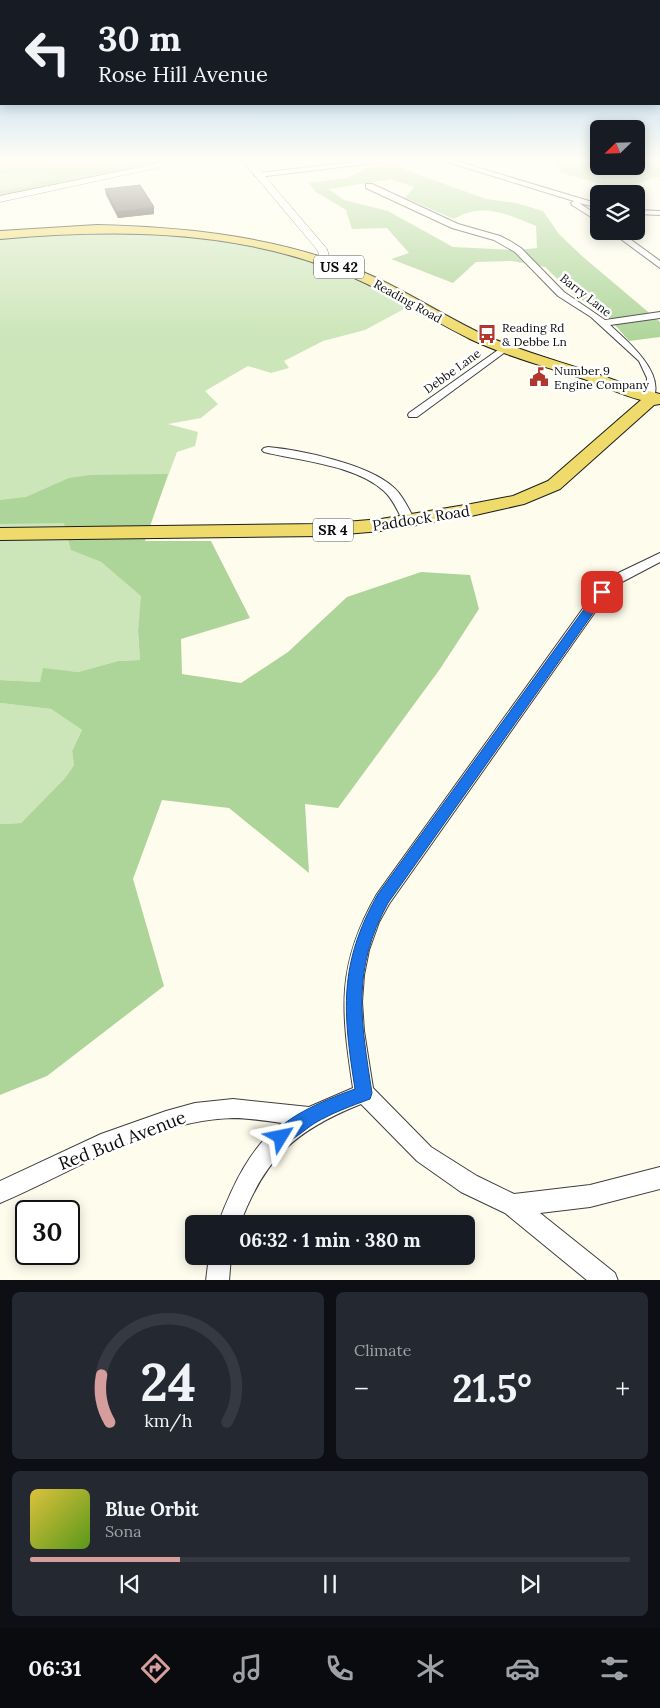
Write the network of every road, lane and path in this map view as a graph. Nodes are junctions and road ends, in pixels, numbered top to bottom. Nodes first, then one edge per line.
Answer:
1 (297, 221) edge
2 (444, 221) edge
3 (0, 235) edge
4 (627, 240) edge
5 (321, 260) junction
6 (660, 264) edge
7 (660, 314) edge
8 (603, 323) junction
9 (506, 348) junction
10 (653, 398) edge
11 (414, 415) dead end
12 (268, 450) dead end
13 (409, 520) junction
14 (0, 534) edge
15 (660, 557) edge
16 (364, 1093) junction
17 (309, 1117) junction
18 (660, 1178) edge
19 (0, 1192) edge
20 (513, 1205) junction
21 (233, 1215) edge
22 (218, 1265) edge
23 (216, 1280) edge
24 (607, 1280) edge

1 - 5 street
2 - 8 street, Barry Lane
3 - 5 main road, Reading Road / US 42
4 - 6 street
5 - 9 main road, Reading Road / US 42
7 - 8 street
8 - 10 street, Barry Lane
9 - 10 main road, Reading Road / US 42
9 - 11 street, Debbe Lane
10 - 13 main road, Paddock Road / SR 4
12 - 13 street
13 - 14 main road, Paddock Road / SR 4
15 - 16 street
16 - 17 street
16 - 20 street
17 - 19 street, Red Bud Avenue
17 - 21 street
18 - 20 street
20 - 24 street
22 - 23 street

